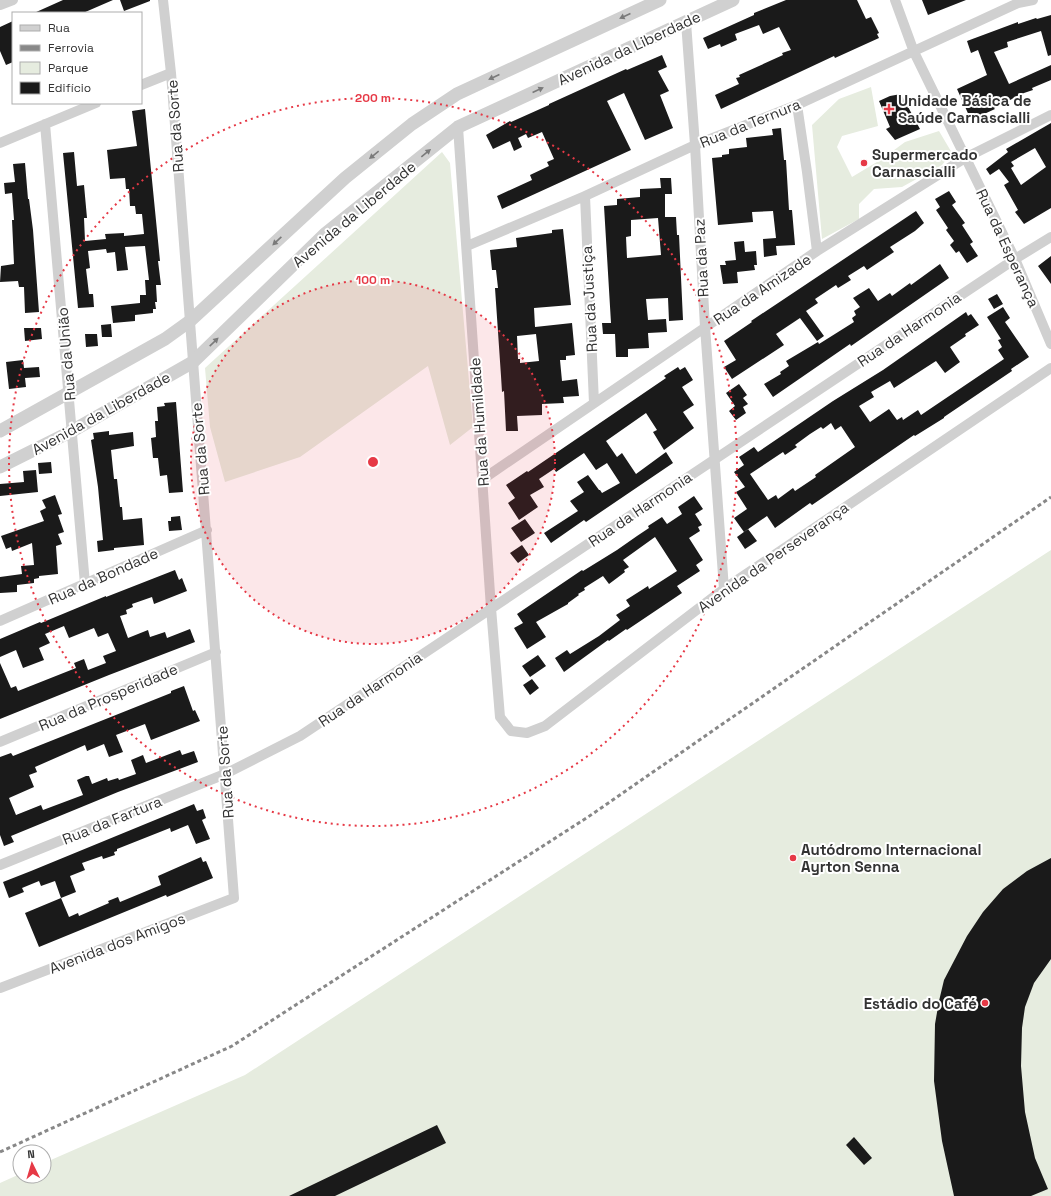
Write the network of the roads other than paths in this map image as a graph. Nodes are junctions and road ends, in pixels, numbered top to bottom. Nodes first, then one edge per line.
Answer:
1 (13, 0) edge
2 (163, 0) edge
3 (660, 0) edge
4 (733, 0) edge
5 (895, 0) edge
6 (1033, 0) edge
7 (0, 5) edge
8 (686, 22) junction
9 (914, 52) junction
10 (171, 72) junction
11 (142, 85) edge
12 (94, 104) edge
13 (797, 105) junction
14 (1051, 115) edge
15 (45, 124) junction
16 (458, 127) junction
17 (0, 143) edge
18 (695, 145) junction
19 (965, 158) junction
20 (585, 196) junction
21 (1051, 237) edge
22 (467, 246) junction
23 (817, 251) junction
24 (1015, 259) junction
25 (190, 322) junction
26 (705, 327) junction
27 (1051, 344) edge
28 (193, 362) junction
29 (1051, 368) edge
30 (69, 392) junction
31 (594, 403) junction
32 (0, 431) edge
33 (72, 431) junction
34 (715, 458) junction
35 (0, 467) edge
36 (483, 479) junction
37 (207, 530) junction
38 (85, 584) junction
39 (724, 589) junction
40 (491, 608) junction
41 (0, 620) edge
42 (216, 652) junction
43 (500, 717) joint
44 (0, 742) edge
45 (225, 774) junction
46 (0, 865) edge
47 (234, 898) joint
48 (0, 988) edge

1 - 7 street
2 - 10 street, Rua da Sorte
3 -> 25 street, Avenida da Liberdade
4 - 8 street, Avenida da Liberdade
5 - 9 street, Rua da Esperança
6 - 9 street, Rua da Ternura
16 -> 8 street, Avenida da Liberdade
8 - 18 street, Rua da Paz
9 - 13 street, Rua da Ternura
9 - 19 street, Rua da Esperança
10 - 11 street
10 - 25 street, Rua da Sorte
12 - 15 street
13 - 18 street, Rua da Ternura
13 - 23 street
14 - 19 street, Rua da Amizade
15 - 17 street
15 - 30 street, Rua da União
16 - 22 street, Rua da Humildade
28 -> 16 street, Avenida da Liberdade
18 - 20 street, Rua da Ternura
18 - 26 street, Rua da Paz
19 - 23 street, Rua da Amizade
19 - 24 street, Rua da Esperança
20 - 22 street, Rua da Ternura
20 - 31 street, Rua da Justiça
21 - 24 street, Rua da Harmonia
22 - 36 street, Rua da Humildade
23 - 26 street, Rua da Amizade
24 - 27 street, Rua da Esperança
24 - 34 street, Rua da Harmonia
25 - 28 street, Rua da Sorte
25 - 30 street, Avenida da Liberdade
26 - 31 street, Rua da Amizade
26 - 34 street, Rua da Paz
28 - 33 street, Avenida da Liberdade
28 - 37 street, Rua da Sorte
29 - 39 street, Avenida da Perseverança
30 - 32 street, Avenida da Liberdade
30 - 33 street, Rua da União
31 - 36 street, Rua da Amizade
33 - 35 street, Avenida da Liberdade
33 - 38 street, Rua da União
34 - 39 street, Rua da Paz
34 - 40 street, Rua da Harmonia
36 - 40 street, Rua da Humildade
37 - 38 street, Rua da Bondade
37 - 42 street, Rua da Sorte
38 - 41 street, Rua da Bondade
39 - 43 street, Avenida da Perseverança
40 - 43 street, Rua da Humildade
40 - 45 street, Rua da Harmonia
42 - 44 street, Rua da Prosperidade
42 - 45 street, Rua da Sorte
45 - 46 street, Rua da Fartura
45 - 47 street, Rua da Sorte
47 - 48 street, Avenida dos Amigos

